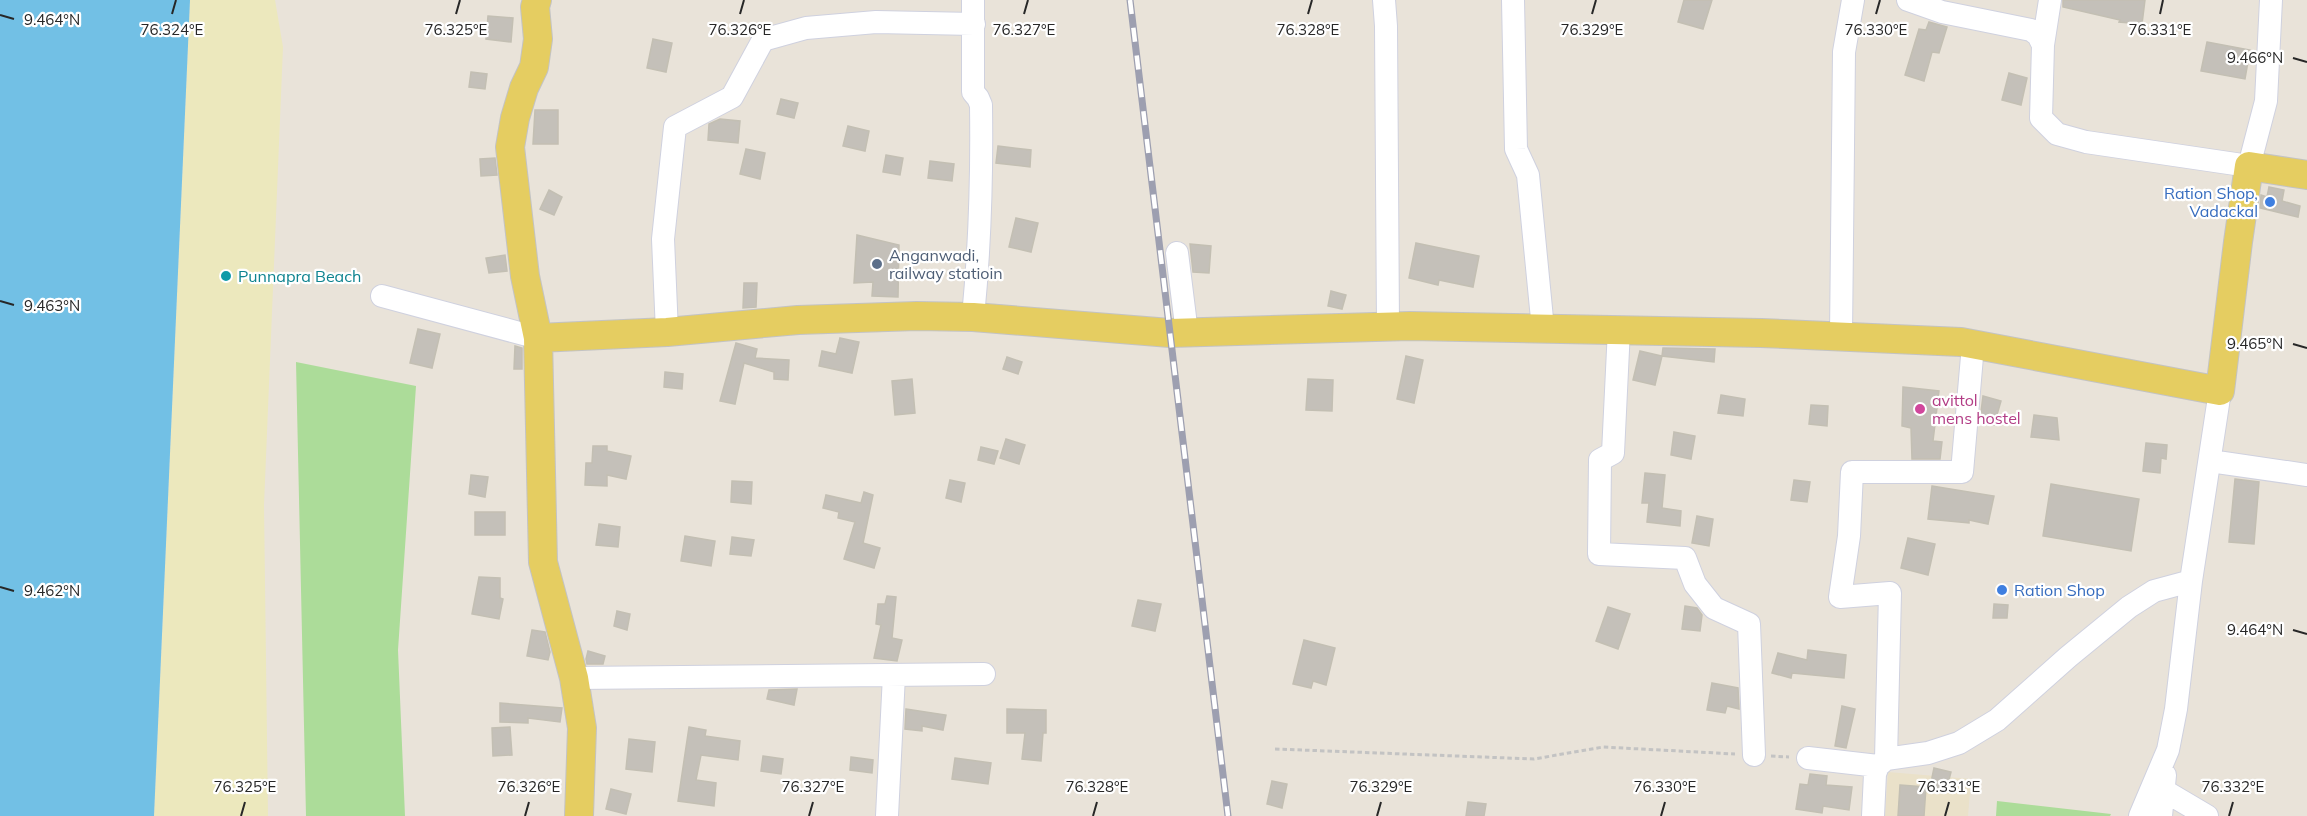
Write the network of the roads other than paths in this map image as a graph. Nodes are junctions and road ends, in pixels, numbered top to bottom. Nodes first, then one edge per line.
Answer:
1 (537, 0) edge
2 (974, 0) edge
3 (1384, 0) edge
4 (1513, 0) edge
5 (1852, 0) edge
6 (1908, 0) edge
7 (2050, 0) edge
8 (2270, 0) edge
9 (974, 24) junction
10 (2043, 45) junction
11 (2249, 166) junction
12 (2307, 175) edge
13 (1177, 253) dead end
14 (381, 296) dead end
15 (973, 317) junction
16 (1388, 327) junction
17 (1543, 329) junction
18 (1619, 329) junction
19 (667, 332) junction
20 (1187, 333) junction
21 (1841, 336) junction
22 (538, 338) junction
23 (1973, 345) junction
24 (2220, 391) junction
25 (2210, 461) junction
26 (2307, 474) edge
27 (2191, 580) junction
28 (984, 674) dead end
29 (894, 675) junction
30 (574, 678) junction
31 (2168, 750) junction
32 (1754, 755) road end
33 (1808, 758) road end
34 (1882, 762) junction
35 (2163, 790) junction
36 (579, 816) edge
37 (887, 816) edge
38 (1873, 816) edge
39 (2140, 816) edge
40 (2161, 816) edge
41 (2207, 816) edge

1 - 22 main road
2 - 9 street
3 - 16 street
4 - 17 street
5 - 21 street
6 - 10 street
7 - 10 street
8 - 11 street
9 - 15 street
9 - 19 street
10 - 11 street
11 - 12 main road
11 - 24 main road
13 - 20 street
14 - 22 street
15 - 19 main road
15 - 20 main road
16 - 17 main road
16 - 20 main road
17 - 18 main road
18 - 21 main road
18 - 32 street
19 - 22 main road
21 - 23 main road
22 - 30 main road
23 - 24 main road
23 - 34 street
24 - 25 street
25 - 26 street
25 - 27 street
27 - 31 street
27 - 34 street
28 - 29 street
29 - 30 street
29 - 37 street
30 - 36 main road
31 - 35 street
31 - 39 street
33 - 34 street
34 - 38 street
35 - 40 street
35 - 41 street

